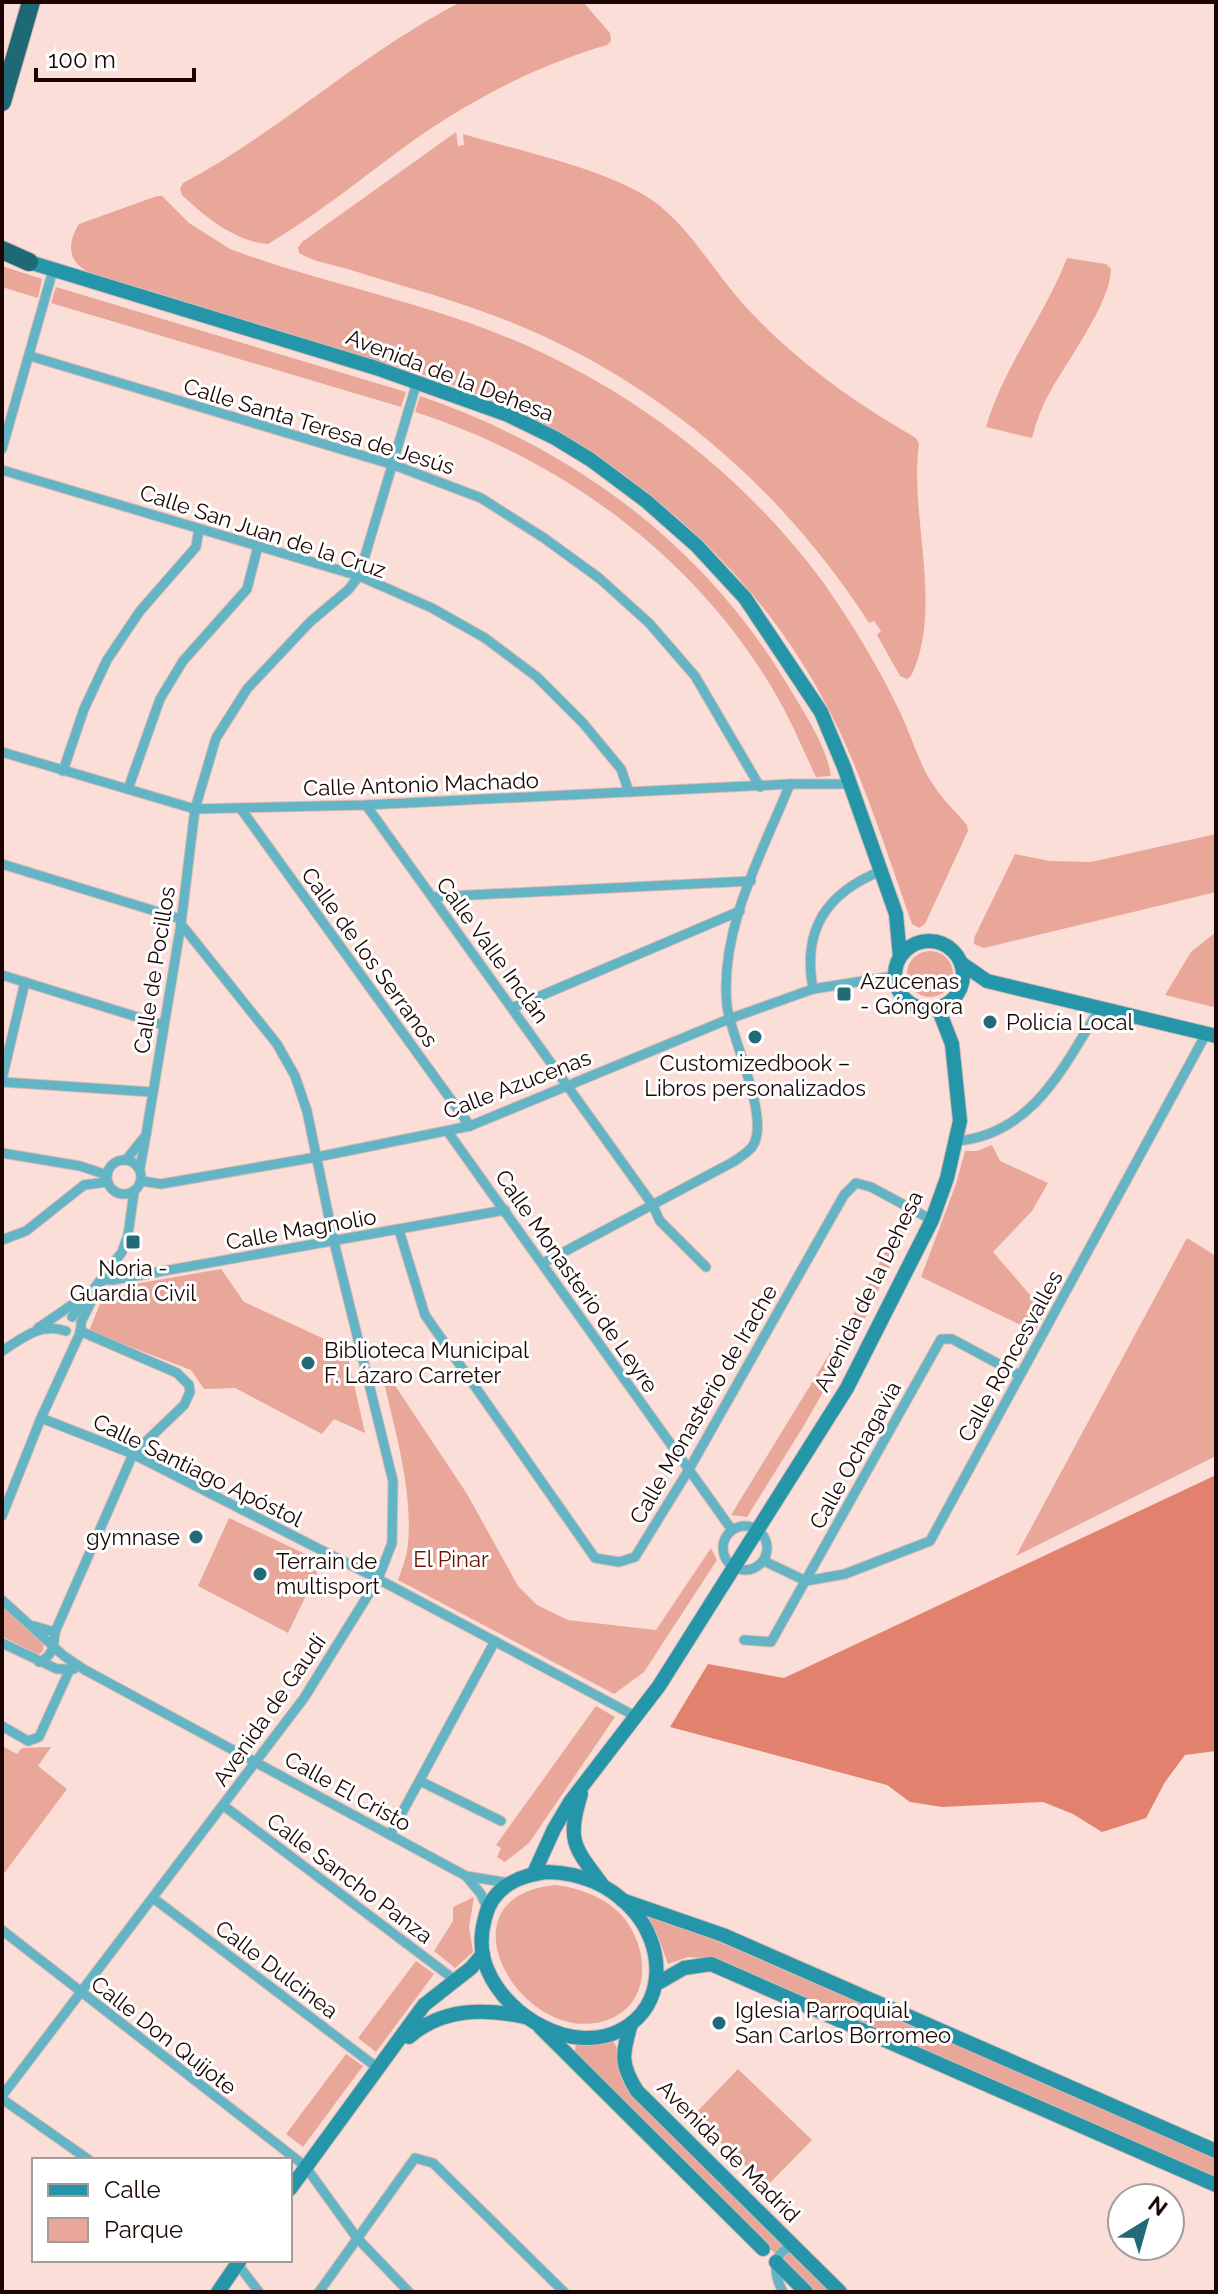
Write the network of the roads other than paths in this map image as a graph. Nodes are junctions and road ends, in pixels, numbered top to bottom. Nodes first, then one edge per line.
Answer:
1 (31, 2) edge
2 (10, 76) junction
3 (2, 94) edge
4 (2, 102) edge
5 (2, 250) edge
6 (2, 258) edge
7 (29, 262) junction
8 (53, 270) junction
9 (30, 356) junction
10 (417, 382) junction
11 (2, 449) edge
12 (394, 465) junction
13 (2, 470) edge
14 (199, 529) junction
15 (258, 546) junction
16 (359, 576) junction
17 (2, 752) edge
18 (63, 771) junction
19 (790, 784) junction
20 (850, 784) junction
21 (760, 787) junction
22 (128, 789) junction
23 (629, 792) junction
24 (366, 805) junction
25 (195, 809) junction
26 (241, 809) junction
27 (2, 864) edge
28 (881, 871) junction
29 (751, 881) junction
30 (432, 897) junction
31 (740, 911) junction
32 (896, 914) junction
33 (181, 921) junction
34 (920, 942) junction
35 (900, 957) junction
36 (961, 963) junction
37 (2, 975) edge
38 (894, 976) junction
39 (987, 981) junction
40 (25, 982) junction
41 (962, 986) junction
42 (813, 989) junction
43 (512, 1008) junction
44 (938, 1008) junction
45 (1100, 1008) junction
46 (729, 1019) junction
47 (163, 1025) junction
48 (1211, 1035) edge
49 (2, 1080) edge
50 (567, 1085) junction
51 (152, 1092) junction
52 (470, 1126) junction
53 (448, 1132) junction
54 (146, 1135) junction
55 (957, 1141) junction
56 (2, 1153) edge
57 (317, 1157) junction
58 (126, 1160) junction
59 (80, 1166) junction
60 (140, 1168) junction
61 (107, 1178) junction
62 (142, 1181) junction
63 (84, 1185) junction
64 (134, 1192) junction
65 (652, 1204) junction
66 (505, 1210) junction
67 (932, 1220) junction
68 (399, 1230) junction
69 (2, 1240) edge
70 (334, 1242) junction
71 (543, 1263) junction
72 (706, 1267) dead end
73 (102, 1280) junction
74 (90, 1293) junction
75 (50, 1318) junction
76 (74, 1327) junction
77 (36, 1331) junction
78 (2, 1351) edge
79 (1019, 1375) junction
80 (41, 1418) junction
81 (133, 1454) junction
82 (688, 1471) junction
83 (2, 1516) edge
84 (732, 1530) junction
85 (759, 1530) junction
86 (764, 1561) junction
87 (734, 1569) junction
88 (378, 1579) junction
89 (806, 1581) junction
90 (2, 1600) edge
91 (31, 1625) junction
92 (55, 1632) junction
93 (744, 1640) dead end
94 (495, 1641) junction
95 (2, 1643) edge
96 (54, 1647) junction
97 (39, 1662) junction
98 (70, 1669) junction
99 (85, 1670) junction
100 (635, 1716) junction
101 (2, 1726) edge
102 (256, 1761) junction
103 (420, 1781) junction
104 (584, 1784) junction
105 (224, 1806) junction
106 (501, 1821) dead end
107 (390, 1835) junction
108 (534, 1873) junction
109 (466, 1876) junction
110 (509, 1883) junction
111 (604, 1887) junction
112 (153, 1898) junction
113 (622, 1900) junction
114 (487, 1908) junction
115 (2, 1930) edge
116 (483, 1954) junction
117 (455, 1980) junction
118 (658, 1983) junction
119 (80, 1993) junction
120 (532, 2020) junction
121 (631, 2024) junction
122 (393, 2050) junction
123 (379, 2069) junction
124 (2, 2098) edge
125 (1216, 2151) edge
126 (86, 2158) edge
127 (305, 2166) junction
128 (1216, 2185) edge
129 (292, 2186) edge
130 (357, 2238) junction
131 (793, 2246) junction
132 (763, 2249) joint
133 (236, 2262) edge
134 (238, 2262) edge
135 (776, 2262) junction
136 (218, 2292) edge
137 (259, 2292) edge
138 (319, 2292) edge
139 (409, 2292) edge
140 (564, 2292) edge
141 (783, 2292) edge
142 (806, 2292) edge
143 (840, 2292) edge

1 - 2 highway
2 - 3 highway
2 - 4 highway
5 - 7 highway
6 - 7 highway
7 - 8 street, Avenida de la Dehesa
8 - 9 street
8 - 10 street, Avenida de la Dehesa
9 - 11 street
9 - 12 street, Calle Santa Teresa de Jesús
10 - 12 street
10 - 20 street, Avenida de la Dehesa
12 - 16 street
12 - 21 street, Calle Santa Teresa de Jesús
13 - 14 street, Calle San Juan de la Cruz
14 - 15 street, Calle San Juan de la Cruz
14 - 18 street
15 - 16 street, Calle San Juan de la Cruz
15 - 22 street
16 - 23 street, Calle San Juan de la Cruz
16 - 25 street, Calle de Pocillos
17 - 18 street, Calle Antonio Machado
18 - 22 street, Calle Antonio Machado
19 - 20 street, Calle Antonio Machado
19 - 21 street, Calle Antonio Machado
19 - 29 street
20 - 28 street, Avenida de la Dehesa
21 - 23 street, Calle Antonio Machado
22 - 25 street, Calle Antonio Machado
23 - 24 street, Calle Antonio Machado
24 - 26 street, Calle Antonio Machado
24 - 30 street, Calle Valle Inclán
25 - 26 street, Calle Antonio Machado
25 - 33 street, Calle de Pocillos
26 - 52 street, Calle de los Serranos
27 - 33 street
28 - 32 street, Avenida de la Dehesa
28 - 42 street
29 - 30 street
29 - 31 street
30 - 43 street, Calle Valle Inclán
31 - 43 street
31 - 46 street
32 - 34 street, Avenida de la Dehesa
32 - 35 street, Avenida de la Dehesa
33 - 47 street, Calle de Pocillos
33 - 57 street, Avenida de Gaudí
34 - 35 street
34 - 36 street
35 - 38 street
36 - 39 street
36 - 41 street
37 - 40 street
38 - 42 street, Calle Azucenas
38 - 44 street
39 - 41 street
39 - 45 street
40 - 47 street
40 - 49 street
41 - 44 street
42 - 46 street, Calle Azucenas
43 - 50 street, Calle Valle Inclán
44 - 55 street, Avenida de la Dehesa
45 - 48 street
45 - 55 street
46 - 50 street, Calle Azucenas
46 - 65 street
47 - 51 street, Calle de Pocillos
48 - 79 street, Calle Roncesvalles
49 - 51 street
50 - 52 street, Calle Azucenas
50 - 65 street, Calle Valle Inclán
51 - 54 street, Calle de Pocillos
52 - 53 street, Calle Azucenas
53 - 57 street, Calle Azucenas
53 - 66 street, Calle Monasterio de Leyre
54 - 58 street
54 - 60 street, Calle de Pocillos
55 - 67 street, Avenida de la Dehesa
56 - 59 street
57 - 62 street, Calle Azucenas
57 - 70 street, Avenida de Gaudí
58 - 60 street
58 - 61 street
59 - 61 street
59 - 63 street
60 - 62 street
61 - 63 street
61 - 64 street
62 - 64 street
63 - 69 street
64 - 73 street
65 - 71 street
65 - 72 street, Calle Valle Inclán
66 - 68 street, Calle Magnolio
66 - 71 street, Calle Monasterio de Leyre
67 - 82 street, Calle Monasterio de Irache
67 - 85 street, Avenida de la Dehesa
68 - 70 street, Calle Magnolio
68 - 82 street, Calle Monasterio de Irache
70 - 73 street, Calle Magnolio
70 - 88 street, Avenida de Gaudí
71 - 82 street, Calle Monasterio de Leyre
73 - 74 street
73 - 76 street
74 - 75 street
74 - 76 street
75 - 76 street
75 - 77 street
76 - 77 street
76 - 80 street
76 - 81 street
77 - 78 street
79 - 89 street, Calle Roncesvalles
79 - 89 street, Calle Ochagavia
80 - 81 street, Calle Santiago Apóstol
80 - 83 street
81 - 88 street, Calle Santiago Apóstol
81 - 92 street
82 - 84 street, Calle Monasterio de Leyre
84 - 85 street
84 - 87 street
85 - 86 street
85 - 87 street, Avenida de la Dehesa
86 - 87 street
86 - 89 street
87 - 100 street, Avenida de la Dehesa
88 - 94 street, Calle Santiago Apóstol
88 - 102 street, Avenida de Gaudí
89 - 93 street, Calle Ochagavia
90 - 91 street, Calle El Cristo
91 - 92 street
91 - 96 street, Calle El Cristo
92 - 96 street
94 - 100 street, Calle Santiago Apóstol
94 - 103 street
95 - 97 street, Calle El Cristo
96 - 97 street
96 - 99 street, Calle El Cristo
97 - 98 street, Calle El Cristo
98 - 99 street, Calle El Cristo
98 - 101 street
99 - 102 street, Calle El Cristo
100 - 104 street, Avenida de la Dehesa
102 - 105 street, Avenida de Gaudí
102 - 107 street, Calle El Cristo
103 - 106 street
103 - 107 street
104 - 108 street, Avenida de la Dehesa
104 - 111 street, Avenida de la Dehesa
105 - 112 street, Avenida de Gaudí
105 - 117 street, Calle Sancho Panza
107 - 109 street, Calle El Cristo
108 - 110 street
108 - 111 street
109 - 110 street, Calle El Cristo
109 - 114 street, Calle El Cristo
110 - 114 street
111 - 113 street
112 - 119 street, Avenida de Gaudí
112 - 123 street, Calle Dulcinea
113 - 118 street
113 - 125 street
114 - 116 street
115 - 119 street, Calle Don Quijote
116 - 117 street
116 - 120 street
117 - 122 street
118 - 121 street
118 - 128 street
119 - 124 street, Avenida de Gaudí
119 - 127 street, Calle Don Quijote
120 - 121 street
120 - 122 street
120 - 132 street, Avenida de Madrid
121 - 131 street, Avenida de Madrid
122 - 123 street
123 - 127 street
124 - 126 street
127 - 129 street
127 - 130 street, Calle Don Quijote
130 - 138 street
130 - 139 street, Calle Don Quijote
130 - 140 street
131 - 135 street
131 - 143 street, Avenida de Madrid
132 - 135 street, Avenida de Madrid
133 - 136 street
134 - 137 street
135 - 141 street
135 - 142 street, Avenida de Madrid

